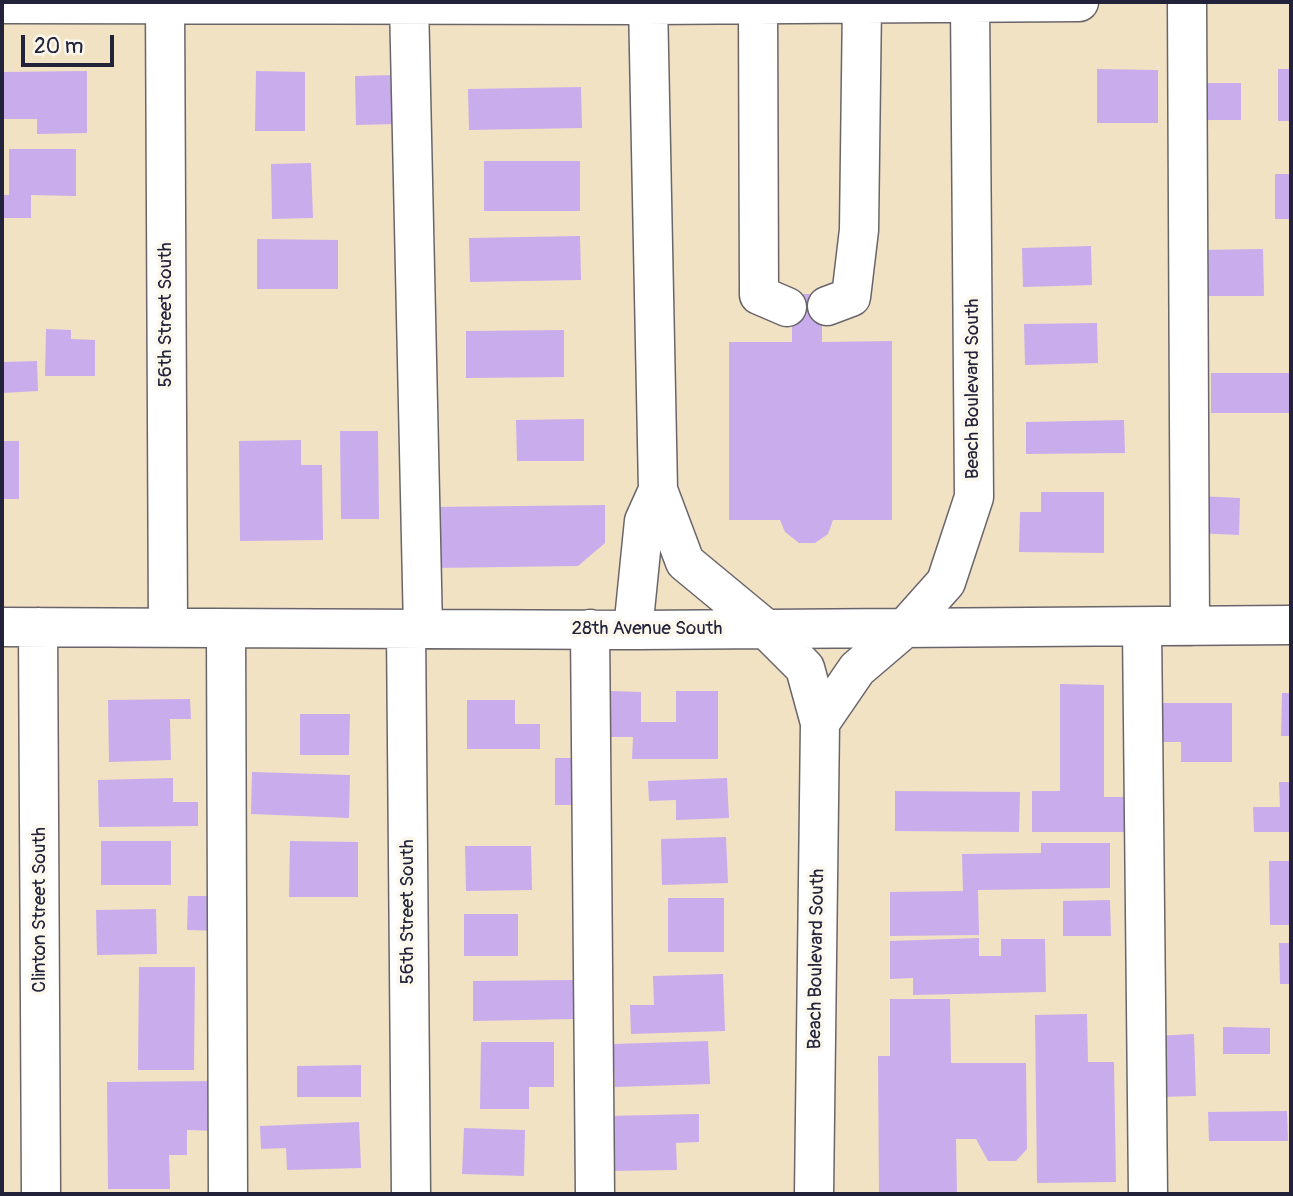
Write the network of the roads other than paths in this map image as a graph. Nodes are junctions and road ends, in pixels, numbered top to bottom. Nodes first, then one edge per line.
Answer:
1 (970, 2) edge
2 (1079, 2) edge
3 (1187, 2) edge
4 (862, 3) edge
5 (2, 4) edge
6 (165, 4) edge
7 (409, 4) edge
8 (648, 4) edge
9 (758, 4) junction
10 (827, 306) dead end
11 (787, 307) dead end
12 (658, 490) junction
13 (1291, 625) edge
14 (1189, 626) junction
15 (20, 627) edge
16 (1142, 627) junction
17 (168, 628) junction
18 (905, 628) junction
19 (226, 629) junction
20 (414, 629) junction
21 (590, 629) junction
22 (766, 629) junction
23 (634, 630) junction
24 (820, 723) junction
25 (41, 1194) edge
26 (228, 1194) edge
27 (411, 1194) edge
28 (595, 1194) edge
29 (814, 1194) edge
30 (1147, 1194) edge

1 - 2 street
1 - 4 street
1 - 18 street, Beach Boulevard South
3 - 14 street
4 - 9 street
4 - 10 street
5 - 6 street
6 - 7 street
6 - 17 street, 56th Street South
7 - 8 street
7 - 20 street, 56th Street South
8 - 9 street
8 - 12 street, Beach Boulevard South
9 - 11 street
12 - 22 street, Beach Boulevard South
12 - 23 street, Beach Boulevard South
13 - 14 street, 28th Avenue South
14 - 16 street, 28th Avenue South
15 - 17 street, 28th Avenue South
15 - 25 street, Clinton Street South
16 - 18 street, 28th Avenue South
16 - 30 street
17 - 19 street, 28th Avenue South
18 - 22 street, 28th Avenue South
18 - 24 street, Beach Boulevard South
19 - 20 street, 28th Avenue South
19 - 26 street
20 - 21 street, 28th Avenue South
20 - 27 street, 56th Street South
21 - 23 street, 28th Avenue South
21 - 28 street
22 - 23 street, 28th Avenue South
22 - 24 street, Beach Boulevard South
24 - 29 street, Beach Boulevard South

